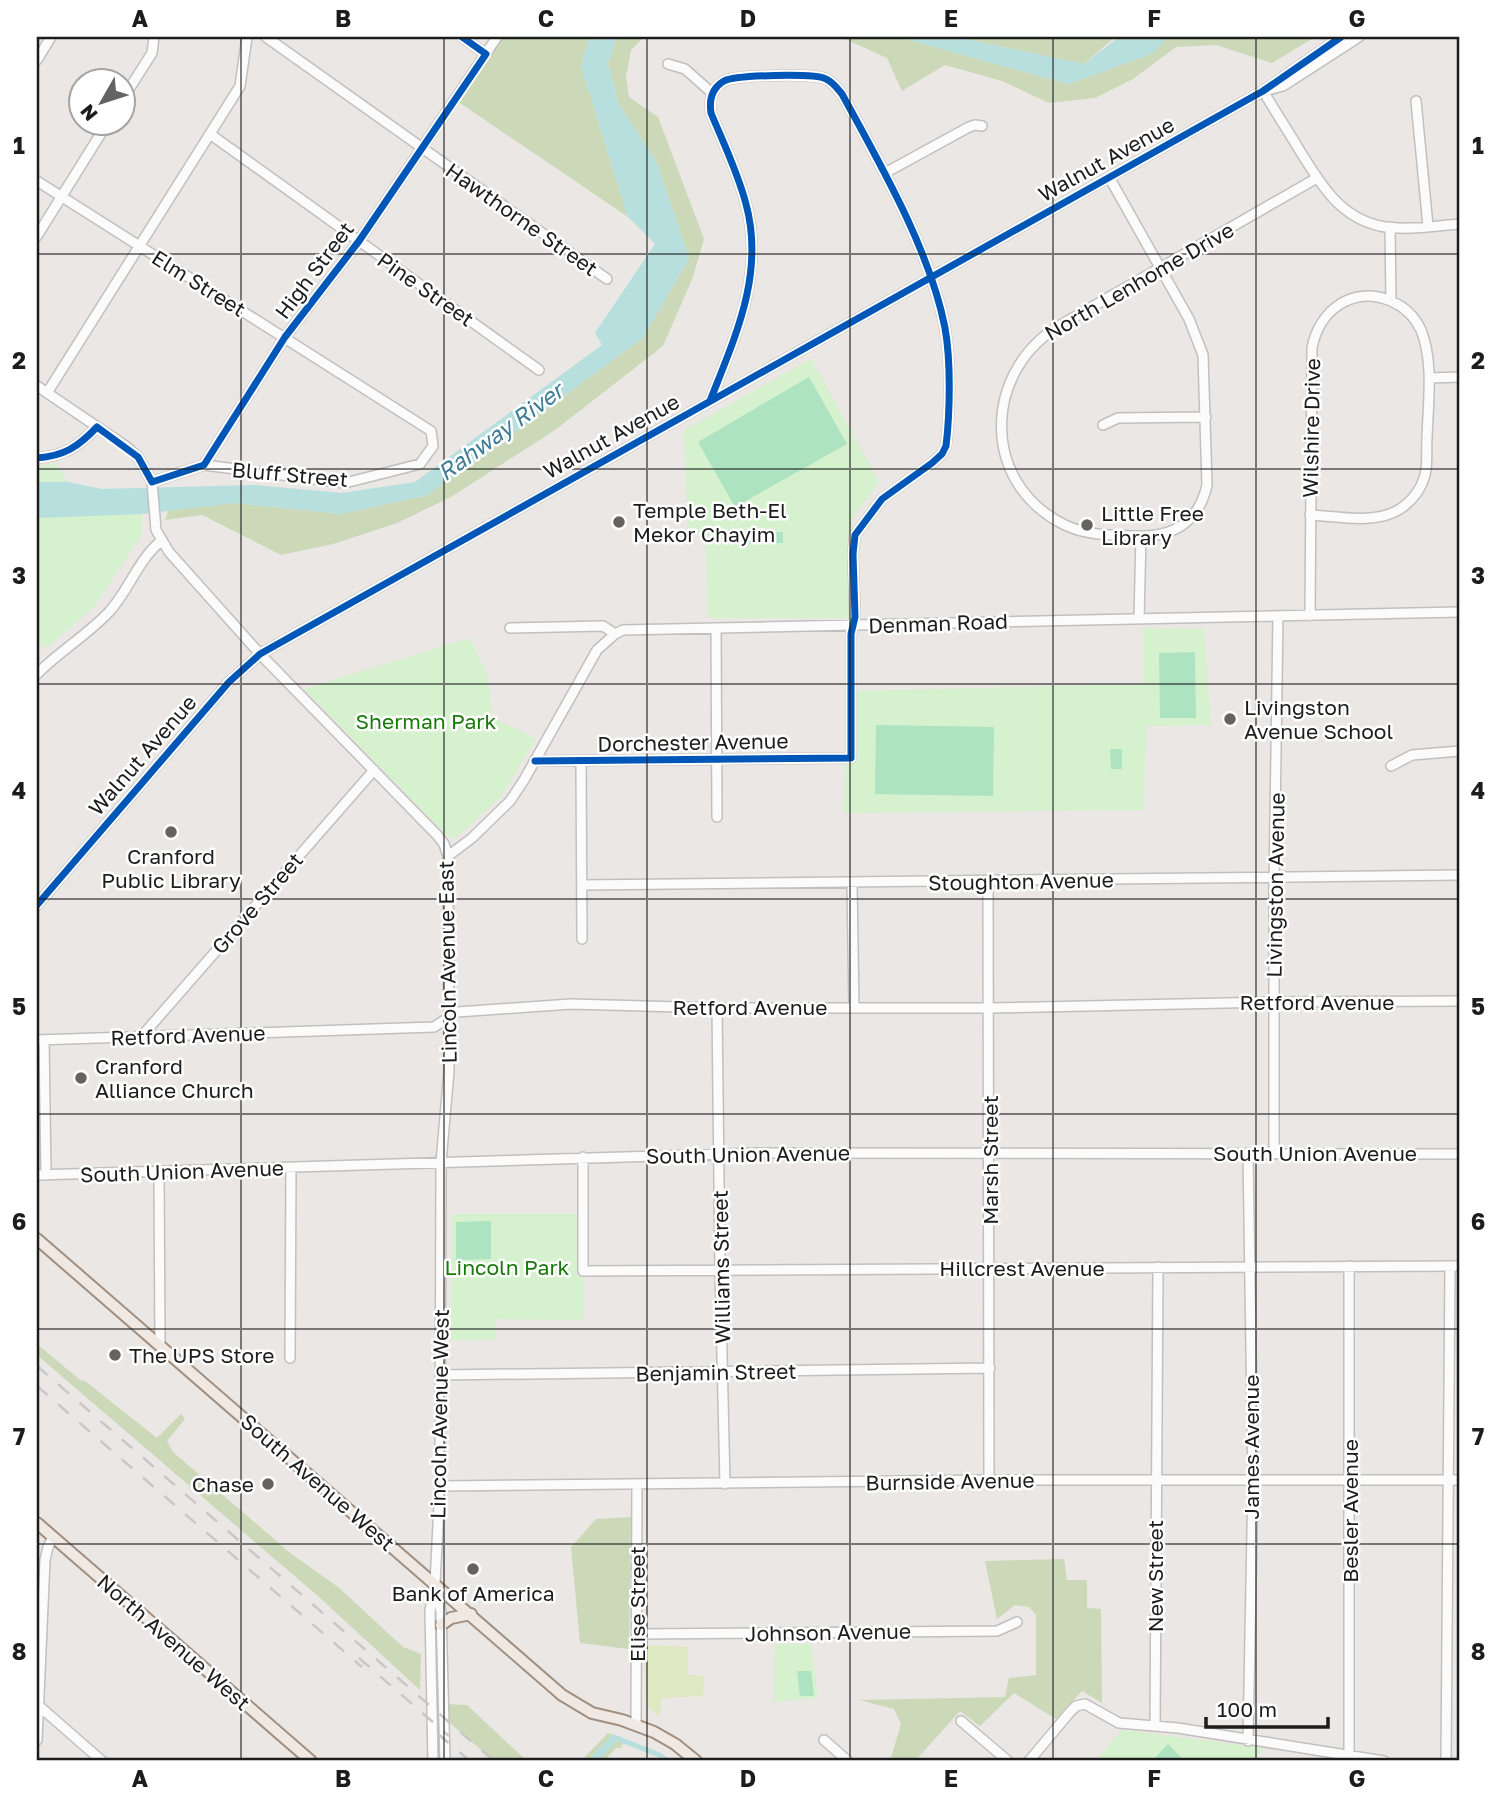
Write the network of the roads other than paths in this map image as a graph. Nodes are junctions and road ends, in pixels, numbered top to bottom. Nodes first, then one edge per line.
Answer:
1 (51, 37) edge
2 (154, 37) edge
3 (247, 37) edge
4 (266, 37) edge
5 (462, 37) edge
6 (497, 37) edge
7 (1341, 37) edge
8 (1359, 37) edge
9 (486, 54) junction
10 (37, 60) edge
11 (668, 64) dead end
12 (136, 78) edge
13 (1263, 91) junction
14 (712, 93) junction
15 (1416, 102) dead end
16 (982, 126) dead end
17 (209, 134) junction
18 (99, 136) edge
19 (421, 147) junction
20 (885, 173) junction
21 (1109, 177) junction
22 (1317, 178) junction
23 (37, 181) edge
24 (62, 197) junction
25 (1460, 224) edge
26 (1428, 226) junction
27 (1390, 227) junction
28 (37, 236) edge
29 (359, 241) junction
30 (139, 246) junction
31 (1160, 268) junction
32 (931, 277) junction
33 (607, 279) dead end
34 (1391, 300) junction
35 (285, 337) junction
36 (540, 370) dead end
37 (1460, 377) edge
38 (1429, 378) junction
39 (37, 386) edge
40 (47, 393) junction
41 (710, 401) junction
42 (1206, 417) junction
43 (1103, 425) dead end
44 (97, 427) junction
45 (431, 431) joint
46 (37, 458) edge
47 (204, 465) junction
48 (153, 484) junction
49 (1310, 515) junction
50 (1141, 536) junction
51 (161, 541) junction
52 (1460, 612) edge
53 (1278, 616) junction
54 (1310, 616) junction
55 (1139, 619) junction
56 (853, 626) junction
57 (510, 628) dead end
58 (716, 628) junction
59 (615, 634) junction
60 (260, 654) junction
61 (37, 674) edge
62 (1460, 751) edge
63 (717, 759) junction
64 (535, 761) junction
65 (581, 761) junction
66 (1391, 765) dead end
67 (374, 770) junction
68 (717, 817) dead end
69 (448, 856) junction
70 (1460, 875) edge
71 (1274, 878) junction
72 (988, 881) junction
73 (852, 883) junction
74 (583, 885) junction
75 (37, 905) edge
76 (582, 939) dead end
77 (1460, 1001) edge
78 (1274, 1002) junction
79 (854, 1007) junction
80 (717, 1008) junction
81 (989, 1008) junction
82 (449, 1018) junction
83 (141, 1037) junction
84 (41, 1040) edge
85 (990, 1153) junction
86 (1248, 1153) junction
87 (1274, 1153) junction
88 (719, 1154) junction
89 (1460, 1154) edge
90 (583, 1157) junction
91 (441, 1162) junction
92 (290, 1167) junction
93 (159, 1172) junction
94 (42, 1175) edge
95 (37, 1239) edge
96 (1349, 1266) junction
97 (1455, 1266) edge
98 (1158, 1267) junction
99 (1249, 1267) junction
100 (990, 1268) junction
101 (720, 1269) junction
102 (160, 1345) junction
103 (290, 1358) dead end
104 (990, 1368) junction
105 (723, 1373) junction
106 (441, 1375) junction
107 (989, 1480) junction
108 (1252, 1480) junction
109 (1350, 1480) junction
110 (1448, 1480) junction
111 (1460, 1480) edge
112 (1156, 1481) junction
113 (637, 1484) junction
114 (725, 1484) junction
115 (440, 1486) junction
116 (37, 1523) edge
117 (53, 1537) junction
118 (435, 1583) junction
119 (471, 1614) junction
120 (1017, 1622) dead end
121 (441, 1625) junction
122 (637, 1634) junction
123 (39, 1677) edge
124 (39, 1706) junction
125 (961, 1721) dead end
126 (636, 1724) junction
127 (1155, 1726) junction
128 (37, 1740) edge
129 (824, 1740) dead end
130 (1248, 1741) junction
131 (1323, 1752) junction
132 (1349, 1756) junction
133 (102, 1761) edge
134 (311, 1761) edge
135 (433, 1761) edge
136 (445, 1761) edge
137 (696, 1761) edge
138 (848, 1761) edge
139 (1008, 1761) edge
140 (1028, 1761) edge
141 (1334, 1761) edge
142 (1384, 1761) edge
143 (1446, 1761) edge

1 - 10 street
2 - 12 street
3 - 17 street
4 - 19 street, Hawthorne Street
5 - 9 street
6 - 9 street, High Street
7 - 13 street, Walnut Avenue
8 - 13 street, Walnut Avenue
9 - 19 street, High Street
11 - 14 street
13 - 21 street, Walnut Avenue
13 - 22 street
14 - 20 street
14 - 41 street
15 - 26 street
16 - 20 street
17 - 29 street, Pine Street
17 - 30 street
18 - 24 street
19 - 29 street, High Street
19 - 33 street, Hawthorne Street
20 - 32 street
21 - 31 street
21 - 32 street, Walnut Avenue
22 - 27 street
22 - 31 street, North Lenhome Drive
23 - 24 street, Elm Street
24 - 28 street
24 - 30 street, Elm Street
25 - 26 street
26 - 27 street
27 - 34 street
29 - 35 street, High Street
29 - 36 street, Pine Street
30 - 35 street, Elm Street
30 - 40 street
31 - 42 street
31 - 50 street, North Lenhome Drive
32 - 41 street, Walnut Avenue
32 - 56 street
34 - 38 street
34 - 49 street, Wilshire Drive
35 - 45 street, Elm Street
35 - 47 street, High Street
37 - 38 street
38 - 49 street
39 - 40 street
40 - 44 street
41 - 60 street, Walnut Avenue
42 - 43 street
42 - 50 street
44 - 46 street
44 - 48 street
45 - 47 street, Bluff Street
47 - 48 street
48 - 51 street, Lincoln Avenue East
49 - 54 street, Wilshire Drive
50 - 55 street
51 - 60 street, Lincoln Avenue East
51 - 61 street
52 - 54 street, Denman Road
53 - 54 street, Denman Road
53 - 55 street, Denman Road
53 - 71 street, Livingston Avenue
55 - 56 street, Denman Road
56 - 58 street, Denman Road
56 - 63 street, Dorchester Avenue
57 - 59 street
58 - 59 street, Denman Road
58 - 63 street
59 - 64 street
60 - 67 street, Lincoln Avenue East
60 - 75 street, Walnut Avenue
62 - 66 street
63 - 65 street, Dorchester Avenue
63 - 68 street
64 - 65 street, Dorchester Avenue
64 - 69 street
65 - 74 street
67 - 69 street, Lincoln Avenue East
67 - 83 street, Grove Street
69 - 82 street, Lincoln Avenue East
70 - 71 street, Stoughton Avenue
71 - 72 street, Stoughton Avenue
71 - 78 street, Livingston Avenue
72 - 73 street, Stoughton Avenue
72 - 81 street, Marsh Street
73 - 74 street, Stoughton Avenue
73 - 79 street
74 - 76 street
77 - 78 street, Retford Avenue
78 - 81 street, Retford Avenue
78 - 87 street, Livingston Avenue
79 - 80 street, Retford Avenue
79 - 81 street, Retford Avenue
80 - 82 street, Retford Avenue
80 - 88 street, Williams Street
81 - 85 street, Marsh Street
82 - 83 street, Retford Avenue
82 - 91 street, Lincoln Avenue East
83 - 84 street, Retford Avenue
84 - 94 street
85 - 86 street, South Union Avenue
85 - 88 street, South Union Avenue
85 - 100 street, Marsh Street
86 - 87 street, South Union Avenue
86 - 99 street, James Avenue
87 - 89 street, South Union Avenue
88 - 90 street, South Union Avenue
88 - 101 street, Williams Street
90 - 91 street, South Union Avenue
90 - 101 street, Hillcrest Avenue
91 - 92 street, South Union Avenue
91 - 106 street, Lincoln Avenue West
92 - 93 street, South Union Avenue
92 - 103 street
93 - 94 street, South Union Avenue
93 - 102 street
95 - 102 main road, South Avenue West
96 - 97 street, Hillcrest Avenue
96 - 99 street, Hillcrest Avenue
96 - 109 street, Besler Avenue
97 - 110 street
98 - 99 street, Hillcrest Avenue
98 - 100 street, Hillcrest Avenue
98 - 112 street, New Street
99 - 108 street, James Avenue
100 - 101 street, Hillcrest Avenue
100 - 104 street, Marsh Street
101 - 105 street, Williams Street
102 - 118 main road, South Avenue West
104 - 105 street, Benjamin Street
104 - 107 street, Marsh Street
105 - 106 street, Benjamin Street
105 - 114 street, Williams Street
106 - 115 street, Lincoln Avenue West
107 - 112 street, Burnside Avenue
107 - 114 street, Burnside Avenue
108 - 109 street, Burnside Avenue
108 - 112 street, Burnside Avenue
108 - 130 street, James Avenue
109 - 110 street, Burnside Avenue
109 - 132 street, Besler Avenue
110 - 111 street, Burnside Avenue
110 - 143 street
112 - 127 street, New Street
113 - 114 street, Burnside Avenue
113 - 115 street, Burnside Avenue
113 - 122 street, Elise Street
115 - 118 street, Lincoln Avenue West
116 - 117 main road, North Avenue West
117 - 123 street
117 - 134 main road, North Avenue West
118 - 119 main road, South Avenue West
118 - 121 street, Lincoln Avenue West
118 - 135 street, Lincoln Avenue West
119 - 121 main road
119 - 126 main road, South Avenue West
120 - 122 street, Johnson Avenue
121 - 136 street, Lincoln Avenue West
122 - 126 street, Elise Street
123 - 124 street
124 - 128 street
124 - 133 street
125 - 139 street
126 - 137 main road, South Avenue West
127 - 130 street
127 - 140 street
129 - 138 street
130 - 131 street
131 - 132 street
131 - 141 street
132 - 142 street

